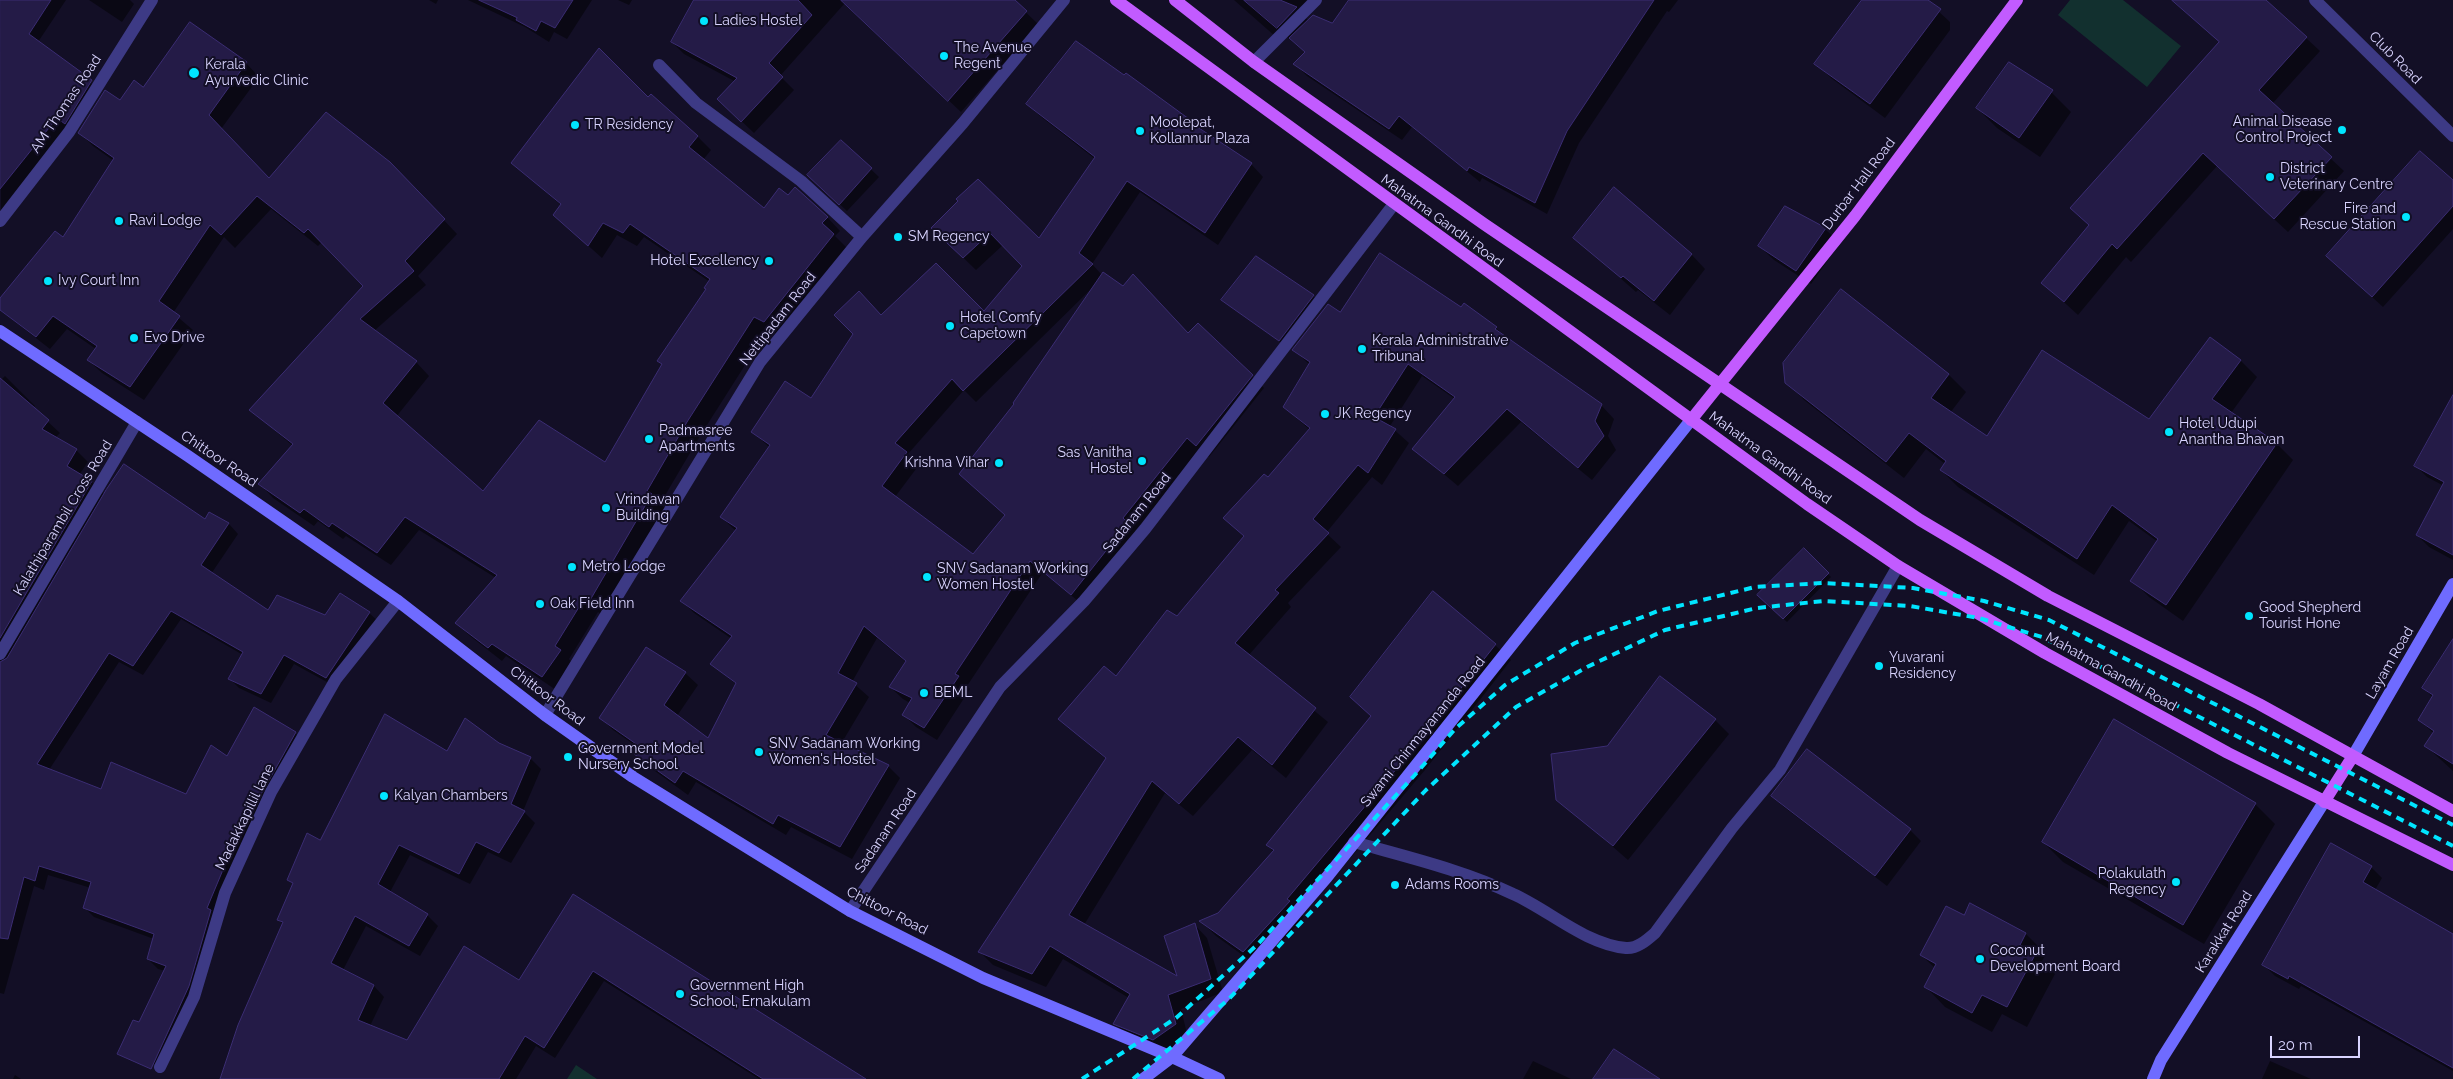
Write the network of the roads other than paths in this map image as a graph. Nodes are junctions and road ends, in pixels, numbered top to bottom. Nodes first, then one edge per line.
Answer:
1 (152, 0) edge
2 (1064, 0) edge
3 (1116, 0) edge
4 (1175, 0) edge
5 (1316, 0) edge
6 (2017, 0) edge
7 (2315, 0) edge
8 (1254, 62) junction
9 (659, 65) dead end
10 (2453, 136) edge
11 (1394, 204) junction
12 (0, 221) edge
13 (862, 238) junction
14 (0, 331) edge
15 (1721, 384) junction
16 (1691, 420) junction
17 (137, 422) junction
18 (1898, 566) junction
19 (2453, 584) edge
20 (398, 602) junction
21 (0, 654) edge
22 (545, 715) junction
23 (2353, 756) junction
24 (2324, 802) junction
25 (2453, 811) edge
26 (1354, 842) junction
27 (2453, 865) edge
28 (850, 911) junction
29 (1172, 1057) junction
30 (160, 1067) dead end
31 (1143, 1079) edge
32 (1219, 1079) edge
33 (2153, 1079) edge

1 - 12 street, AM Thomas Road
2 - 13 street, Nettipadam Road
3 - 11 main road, Mahatma Gandhi Road
4 - 8 main road, Mahatma Gandhi Road
5 - 8 street
6 - 15 main road, Durbar Hall Road
7 - 10 street, Club Road
8 - 15 main road, Mahatma Gandhi Road
9 - 13 street
11 - 16 main road, Mahatma Gandhi Road
11 - 28 street, Sadanam Road
13 - 22 street, Nettipadam Road
14 - 17 main road, Chittoor Road
15 - 16 main road, Durbar Hall Road
15 - 23 main road, Mahatma Gandhi Road
16 - 18 main road, Mahatma Gandhi Road
16 - 26 main road, Swami Chinmayananda Road
17 - 20 main road, Chittoor Road
17 - 21 street, Kalathiparambil Cross Road
18 - 24 main road, Mahatma Gandhi Road
18 - 26 street
19 - 23 main road, Layam Road
20 - 22 main road, Chittoor Road
20 - 30 street, Madakkapillil lane
22 - 28 main road, Chittoor Road
23 - 24 main road
23 - 25 main road, Mahatma Gandhi Road
24 - 27 main road, Mahatma Gandhi Road
24 - 33 main road, Karakkat Road
26 - 29 main road, Swami Chinmayananda Road
28 - 29 main road, Chittoor Road
29 - 31 main road, Swami Chinmayananda Road
29 - 32 main road, Chittoor Road

